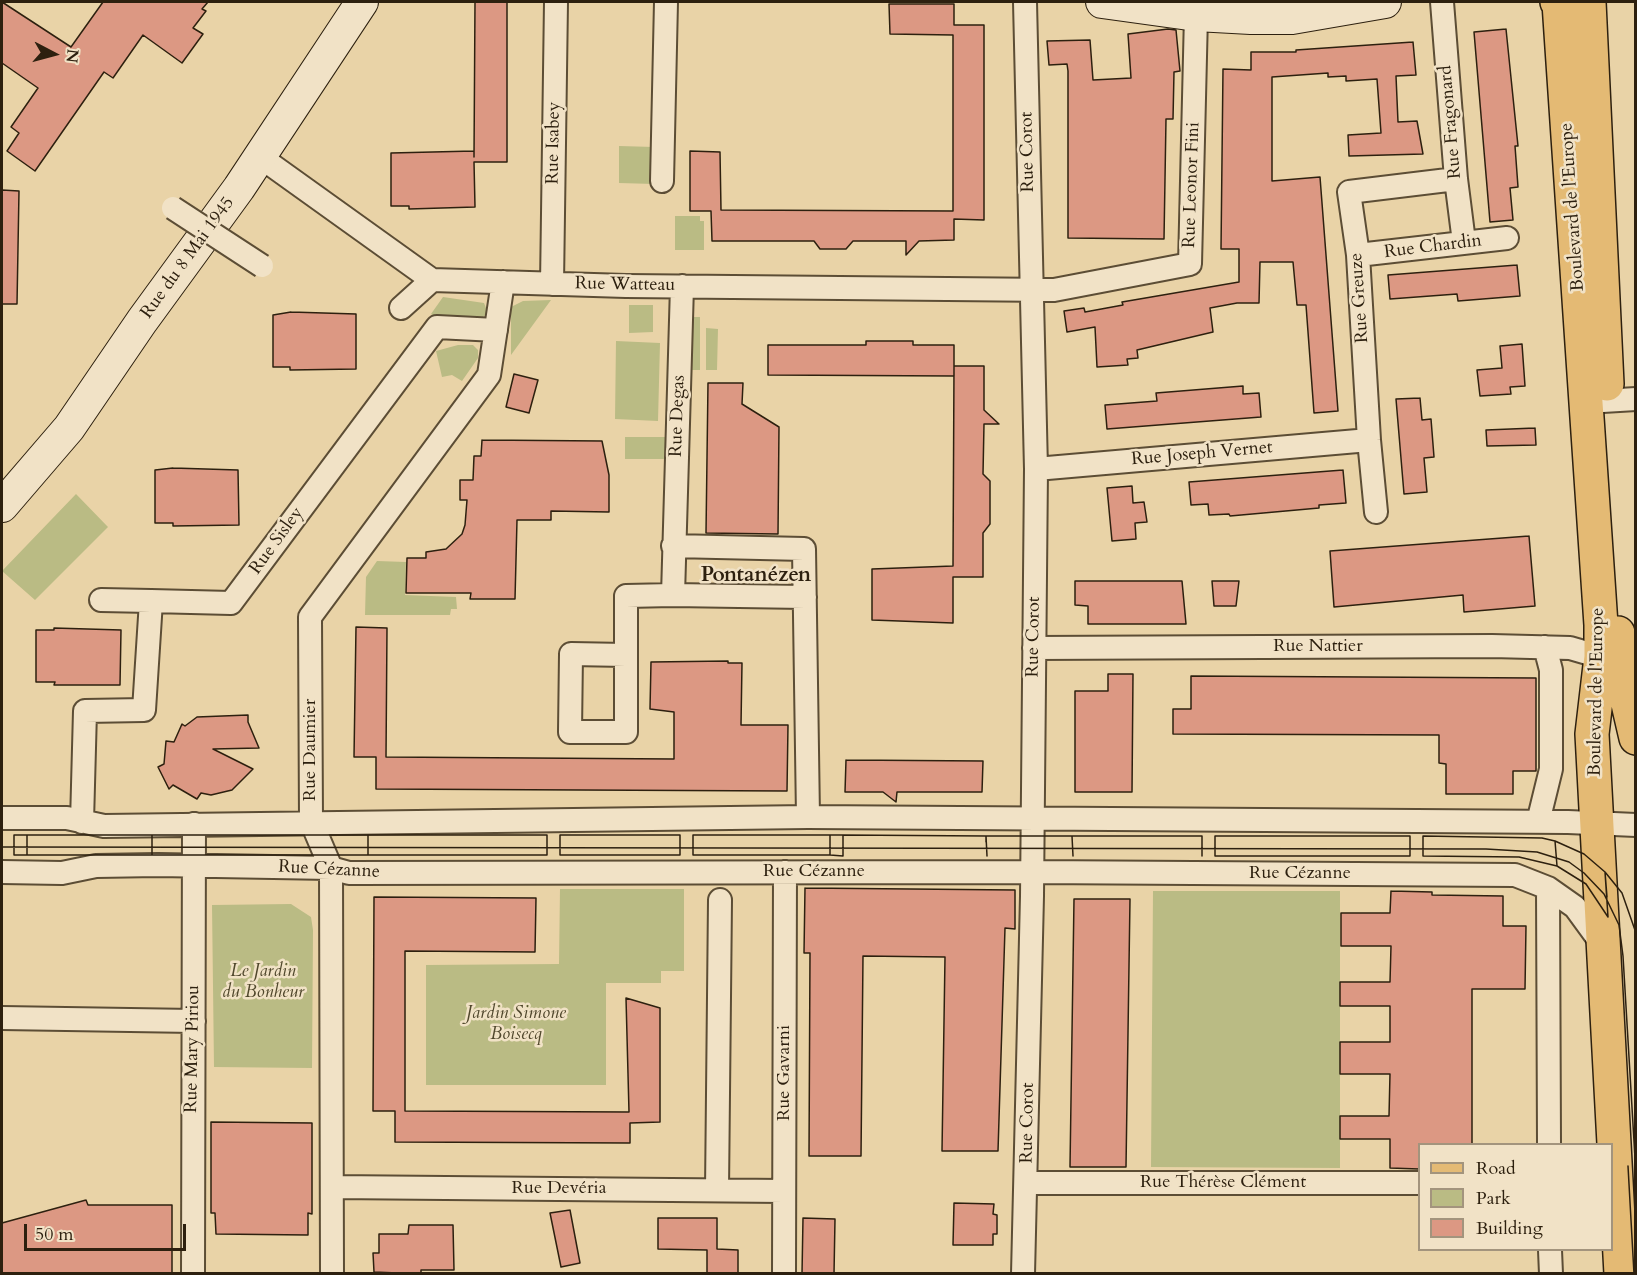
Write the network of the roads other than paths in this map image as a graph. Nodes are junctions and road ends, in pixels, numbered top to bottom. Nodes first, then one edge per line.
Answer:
1 (362, 2) edge
2 (556, 2) edge
3 (666, 2) edge
4 (1025, 2) edge
5 (1102, 2) edge
6 (1385, 2) edge
7 (1442, 2) edge
8 (1568, 2) edge
9 (1161, 5) edge
10 (1196, 15) junction
11 (260, 156) junction
12 (1456, 179) junction
13 (662, 181) dead end
14 (173, 208) dead end
15 (1508, 238) dead end
16 (1464, 242) junction
17 (1358, 255) junction
18 (262, 266) dead end
19 (432, 279) junction
20 (503, 282) junction
21 (552, 284) junction
22 (682, 286) junction
23 (1030, 290) junction
24 (401, 308) dead end
25 (496, 330) junction
26 (1610, 401) edge
27 (1369, 440) junction
28 (1036, 469) junction
29 (2, 506) edge
30 (1376, 512) dead end
31 (673, 546) junction
32 (673, 595) junction
33 (805, 597) junction
34 (101, 600) dead end
35 (151, 601) junction
36 (1545, 647) junction
37 (1034, 648) junction
38 (626, 655) dead end
39 (1601, 657) junction
40 (1635, 738) edge
41 (808, 817) junction
42 (2, 818) edge
43 (1032, 820) junction
44 (82, 822) junction
45 (311, 822) junction
46 (1538, 822) junction
47 (194, 824) junction
48 (1597, 824) junction
49 (1635, 825) edge
50 (194, 866) junction
51 (331, 868) junction
52 (2, 872) edge
53 (785, 872) junction
54 (1033, 872) junction
55 (1548, 888) junction
56 (720, 900) dead end
57 (1602, 944) junction
58 (2, 1018) edge
59 (194, 1021) junction
60 (1549, 1143) edge
61 (1612, 1143) edge
62 (1613, 1161) edge
63 (1614, 1181) edge
64 (1026, 1183) junction
65 (1418, 1183) edge
66 (333, 1187) junction
67 (717, 1190) junction
68 (784, 1191) junction
69 (1550, 1251) edge
70 (193, 1274) edge
71 (332, 1274) edge
72 (784, 1274) edge
73 (1023, 1274) edge
74 (1551, 1274) edge
75 (1621, 1274) edge

1 - 11 street, Rue du 8 Mai 1945
2 - 21 street, Rue Isabey
3 - 13 street
4 - 23 street, Rue Corot
5 - 9 street
6 - 10 street
7 - 12 street, Rue Fragonard
8 - 26 main road, Boulevard de l'Europe
9 - 10 street
10 - 23 street, Rue Leonor Fini
11 - 19 street
11 - 29 street, Rue du 8 Mai 1945
12 - 16 street, Rue Fragonard
12 - 17 street, Rue Greuze
14 - 18 street, bridge
15 - 16 street, Rue Chardin
16 - 17 street, Rue Chardin
17 - 27 street, Rue Greuze
19 - 20 street, Rue Watteau
19 - 24 street
20 - 21 street, Rue Watteau
20 - 25 street, Rue Daumier
21 - 22 street, Rue Watteau
22 - 23 street, Rue Watteau
22 - 31 street, Rue Degas
23 - 28 street, Rue Corot
25 - 35 street, Rue Sisley
25 - 45 street, Rue Daumier
26 - 39 main road, Boulevard de l'Europe
26 - 40 main road, Boulevard de l'Europe
27 - 28 street, Rue Joseph Vernet
27 - 30 street, Rue Greuze
28 - 37 street, Rue Corot
31 - 32 street, Rue Degas
31 - 33 street
32 - 33 street
32 - 38 street
33 - 41 street
34 - 35 street
35 - 44 street
36 - 37 street, Rue Nattier
36 - 39 street, Rue Nattier
36 - 46 street
37 - 43 street, Rue Corot
39 - 48 main road, Boulevard de l'Europe
41 - 43 street
41 - 45 street
42 - 44 street
43 - 46 street
43 - 54 street, Rue Corot
44 - 47 street
45 - 47 street
45 - 51 street, Rue Daumier
46 - 48 street
47 - 50 street, Rue Mary Piriou
48 - 49 street
48 - 57 main road, Boulevard de l'Europe
50 - 51 street, Rue Cézanne
50 - 52 street, Rue Cézanne
50 - 59 street, Rue Mary Piriou
51 - 53 street, Rue Cézanne
51 - 66 street, Rue Daumier
53 - 54 street, Rue Cézanne
53 - 68 street, Rue Gavarni
54 - 55 street, Rue Cézanne
54 - 64 street, Rue Corot
55 - 57 street, Rue Cézanne
55 - 60 street
56 - 67 street
57 - 61 main road, Boulevard de l'Europe
58 - 59 street
59 - 70 street, Rue Mary Piriou
62 - 63 main road, Boulevard de l'Europe
63 - 75 main road, Boulevard de l'Europe
64 - 65 street, Rue Thérèse Clément
64 - 73 street, Rue Corot
66 - 67 street, Rue Devéria
66 - 71 street, Rue Daumier
67 - 68 street, Rue Devéria
68 - 72 street, Rue Gavarni
69 - 74 street

